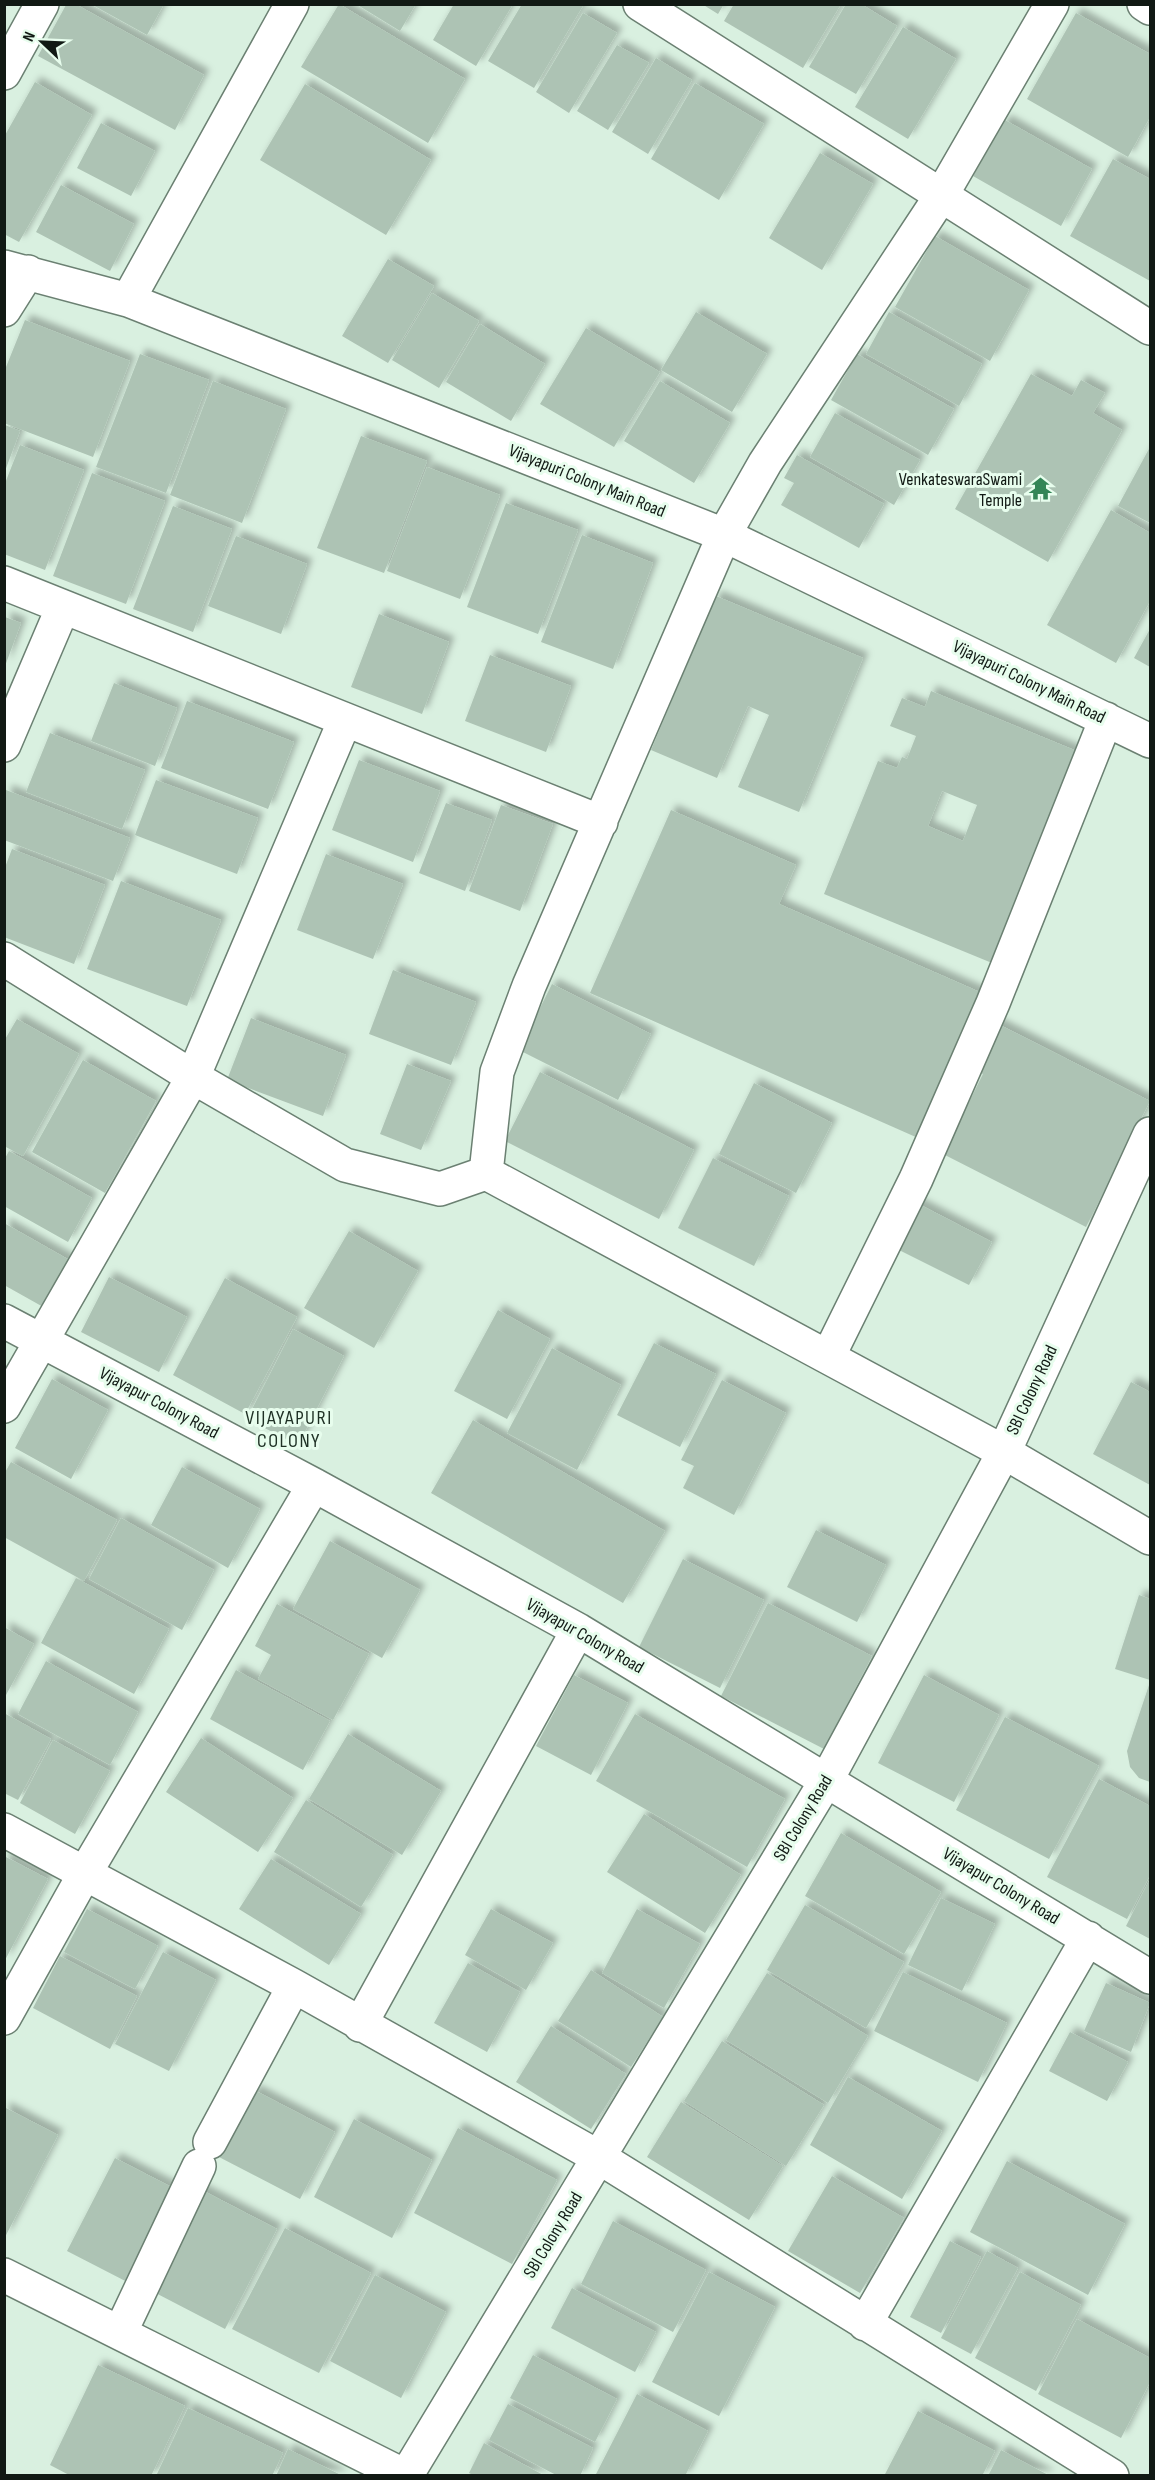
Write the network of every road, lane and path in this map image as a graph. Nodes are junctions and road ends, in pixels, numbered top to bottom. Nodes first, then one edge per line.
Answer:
1 (42, 4) edge
2 (292, 4) edge
3 (640, 4) edge
4 (1052, 4) edge
5 (1144, 4) edge
6 (1150, 8) edge
7 (4, 74) edge
8 (941, 196) junction
9 (16, 269) edge
10 (128, 300) junction
11 (4, 310) edge
12 (1150, 328) edge
13 (724, 536) junction
14 (4, 583) edge
15 (63, 607) junction
16 (1106, 719) junction
17 (345, 720) junction
18 (1150, 741) edge
19 (4, 746) edge
20 (602, 822) junction
21 (4, 959) edge
22 (193, 1077) junction
23 (1150, 1138) edge
24 (486, 1173) junction
25 (4, 1321) edge
26 (42, 1341) junction
27 (828, 1357) junction
28 (4, 1406) edge
29 (1004, 1452) junction
30 (314, 1485) junction
31 (1150, 1538) edge
32 (578, 1630) junction
33 (826, 1781) junction
34 (4, 1830) edge
35 (85, 1873) junction
36 (1088, 1938) junction
37 (1150, 1977) edge
38 (294, 1986) junction
39 (4, 2018) edge
40 (360, 2025) junction
41 (600, 2158) junction
42 (4, 2275) edge
43 (865, 2324) junction
44 (120, 2333) junction
45 (405, 2475) edge
46 (1112, 2475) edge

1 - 7 street
2 - 10 street
3 - 8 street
4 - 8 street
5 - 6 street
8 - 12 street
8 - 13 street
9 - 10 street, Vijayapuri Colony Main Road
9 - 11 street
10 - 13 street, Vijayapuri Colony Main Road
13 - 16 street, Vijayapuri Colony Main Road
13 - 20 street
14 - 15 street
15 - 17 street
15 - 19 street
16 - 18 street, Vijayapuri Colony Main Road
16 - 27 street
17 - 20 street
17 - 22 street
20 - 24 street
21 - 22 street
22 - 24 street
22 - 26 street
23 - 29 street, SBI Colony Road
24 - 27 street
25 - 26 street, Vijayapur Colony Road
26 - 28 street
26 - 30 street, Vijayapur Colony Road
27 - 29 street
29 - 31 street
29 - 33 street, SBI Colony Road
30 - 32 street, Vijayapur Colony Road
30 - 35 street
32 - 33 street, Vijayapur Colony Road
32 - 40 street
33 - 36 street, Vijayapur Colony Road
33 - 41 street, SBI Colony Road
34 - 35 street
35 - 38 street
35 - 39 street
36 - 37 street, Vijayapur Colony Road
36 - 43 street
38 - 40 street
38 - 44 street
40 - 41 street
41 - 43 street
41 - 45 street, SBI Colony Road
42 - 44 street
43 - 46 street
44 - 45 street

